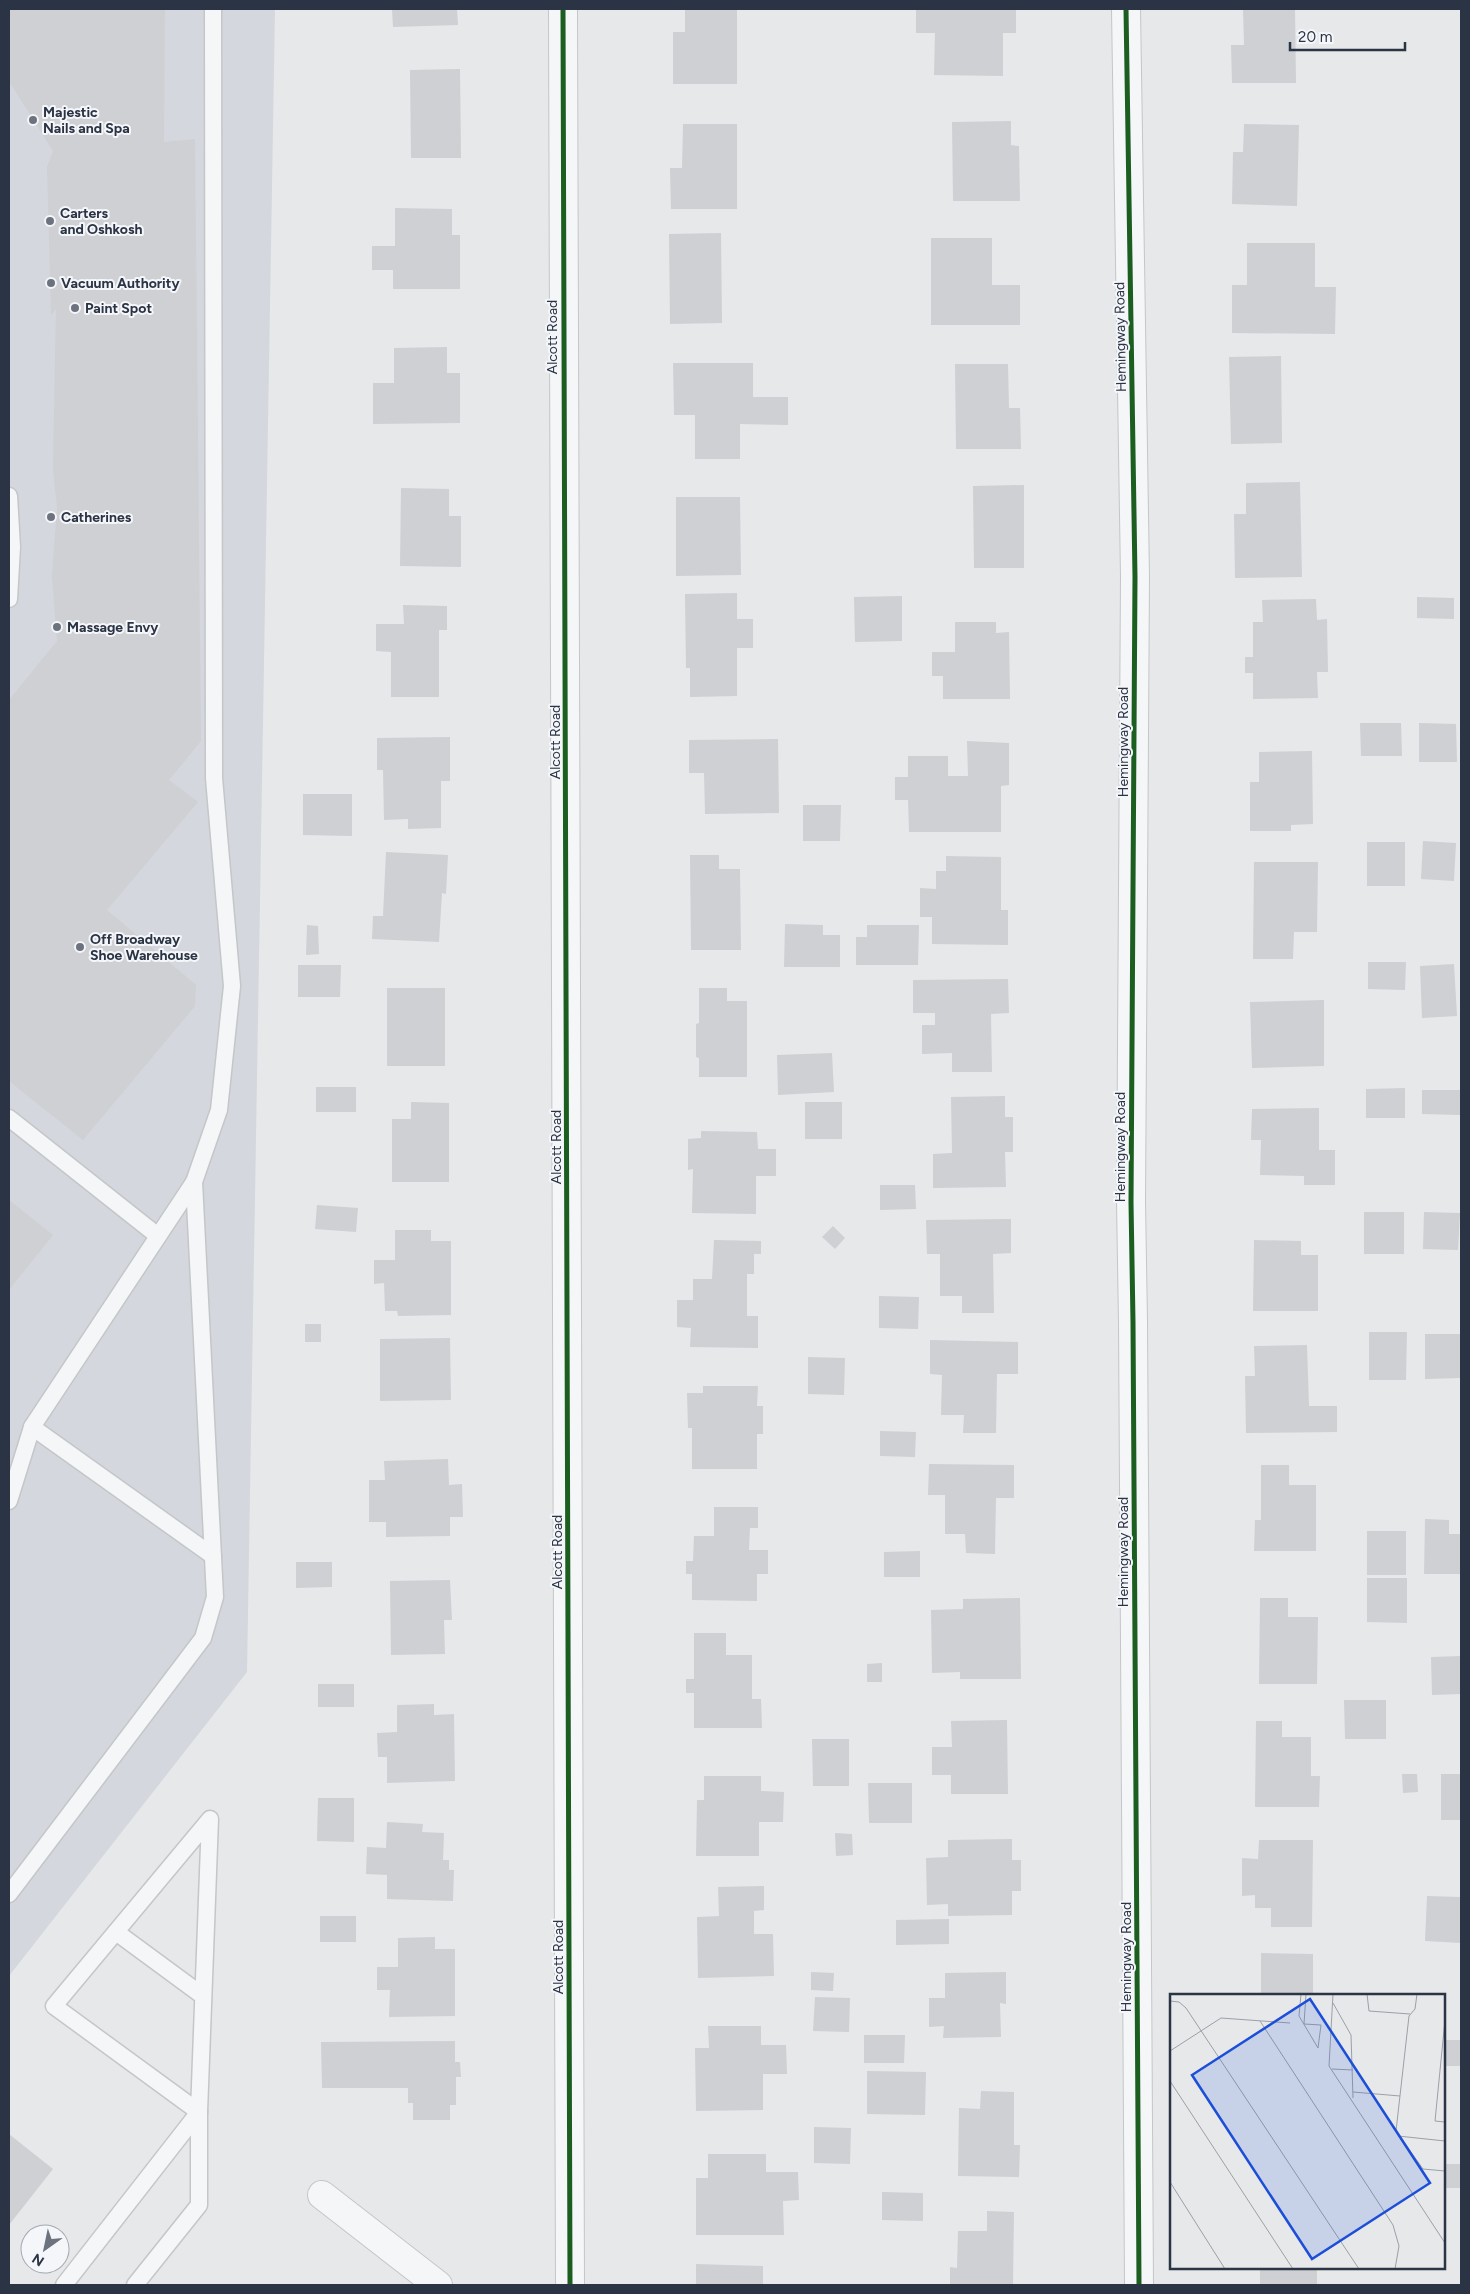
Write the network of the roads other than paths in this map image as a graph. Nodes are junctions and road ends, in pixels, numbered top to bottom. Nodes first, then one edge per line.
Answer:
1 (213, 9) edge
2 (563, 9) edge
3 (1126, 9) edge
4 (9, 496) edge
5 (9, 591) edge
6 (9, 1118) edge
7 (194, 1182) junction
8 (158, 1236) junction
9 (32, 1428) junction
10 (9, 1501) edge
11 (213, 1556) junction
12 (9, 1894) edge
13 (116, 1932) junction
14 (203, 1996) junction
15 (199, 2112) junction
16 (322, 2195) dead end
17 (64, 2285) edge
18 (136, 2285) edge
19 (438, 2285) edge
20 (570, 2285) edge
21 (1139, 2285) edge

1 - 7 lane
2 - 20 street, Alcott Road
3 - 21 street, Hemingway Road
4 - 5 lane
6 - 8 lane
7 - 8 lane
7 - 11 lane
8 - 9 lane
9 - 10 lane
9 - 11 lane
11 - 12 lane
13 - 14 lane
13 - 14 lane
13 - 15 lane
14 - 15 lane
15 - 17 lane
15 - 18 lane
16 - 19 street

